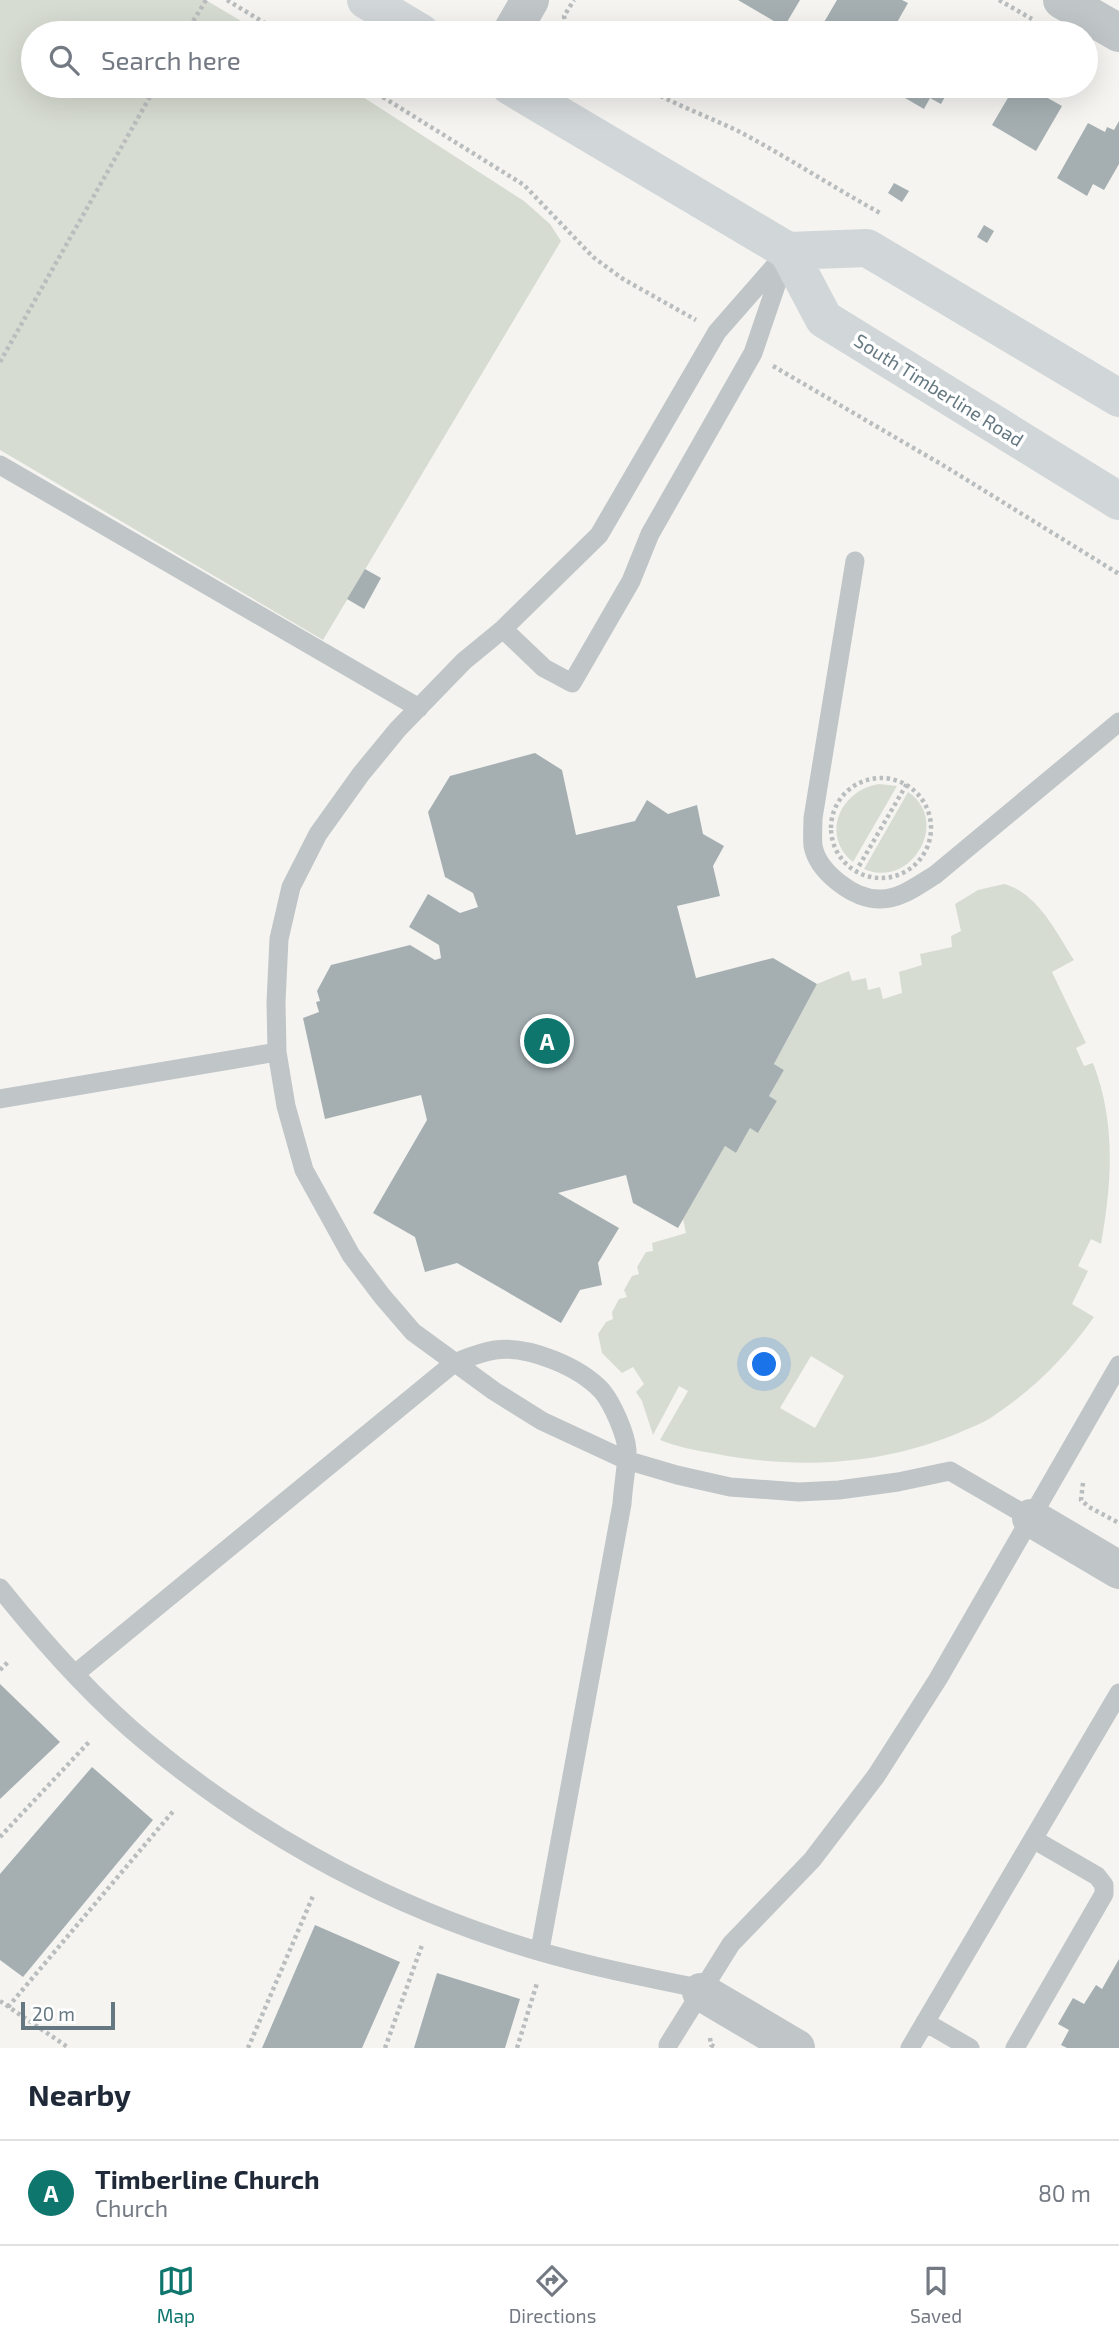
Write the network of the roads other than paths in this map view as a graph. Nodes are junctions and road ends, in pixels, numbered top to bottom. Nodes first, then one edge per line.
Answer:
1 (366, 0) edge
2 (530, 0) edge
3 (1048, 10) edge
4 (401, 21) edge
5 (518, 21) edge
6 (1082, 21) edge
7 (1098, 26) edge
8 (1119, 33) edge
9 (530, 98) edge
10 (788, 251) junction
11 (1119, 398) edge
12 (0, 465) edge
13 (1119, 502) edge
14 (855, 561) dead end
15 (503, 629) junction
16 (419, 708) junction
17 (1119, 722) edge
18 (277, 1052) junction
19 (0, 1098) edge
20 (454, 1363) junction
21 (1119, 1365) edge
22 (625, 1460) junction
23 (1031, 1518) junction
24 (1119, 1570) edge
25 (0, 1588) edge
26 (75, 1674) junction
27 (1119, 1693) edge
28 (1033, 1839) junction
29 (540, 1950) junction
30 (702, 1991) junction
31 (925, 2022) junction
32 (668, 2045) dead end
33 (796, 2048) edge
34 (910, 2048) edge
35 (970, 2048) edge
36 (1015, 2048) edge

1 - 4 main road
2 - 5 street
3 - 6 street
7 - 8 street
9 - 10 main road
10 - 11 main road
10 - 13 main road, South Timberline Road
10 - 15 lane
10 - 15 lane
12 - 16 lane
14 - 17 lane
15 - 16 lane
16 - 18 lane
18 - 19 lane
18 - 20 lane
20 - 22 lane
20 - 22 lane
20 - 26 lane
21 - 23 lane
22 - 23 lane
22 - 29 lane
23 - 24 street
23 - 30 lane
25 - 26 lane
26 - 29 lane
27 - 28 lane
28 - 31 lane
28 - 36 lane
29 - 30 lane
30 - 32 lane
30 - 33 street
31 - 34 lane
31 - 35 lane

